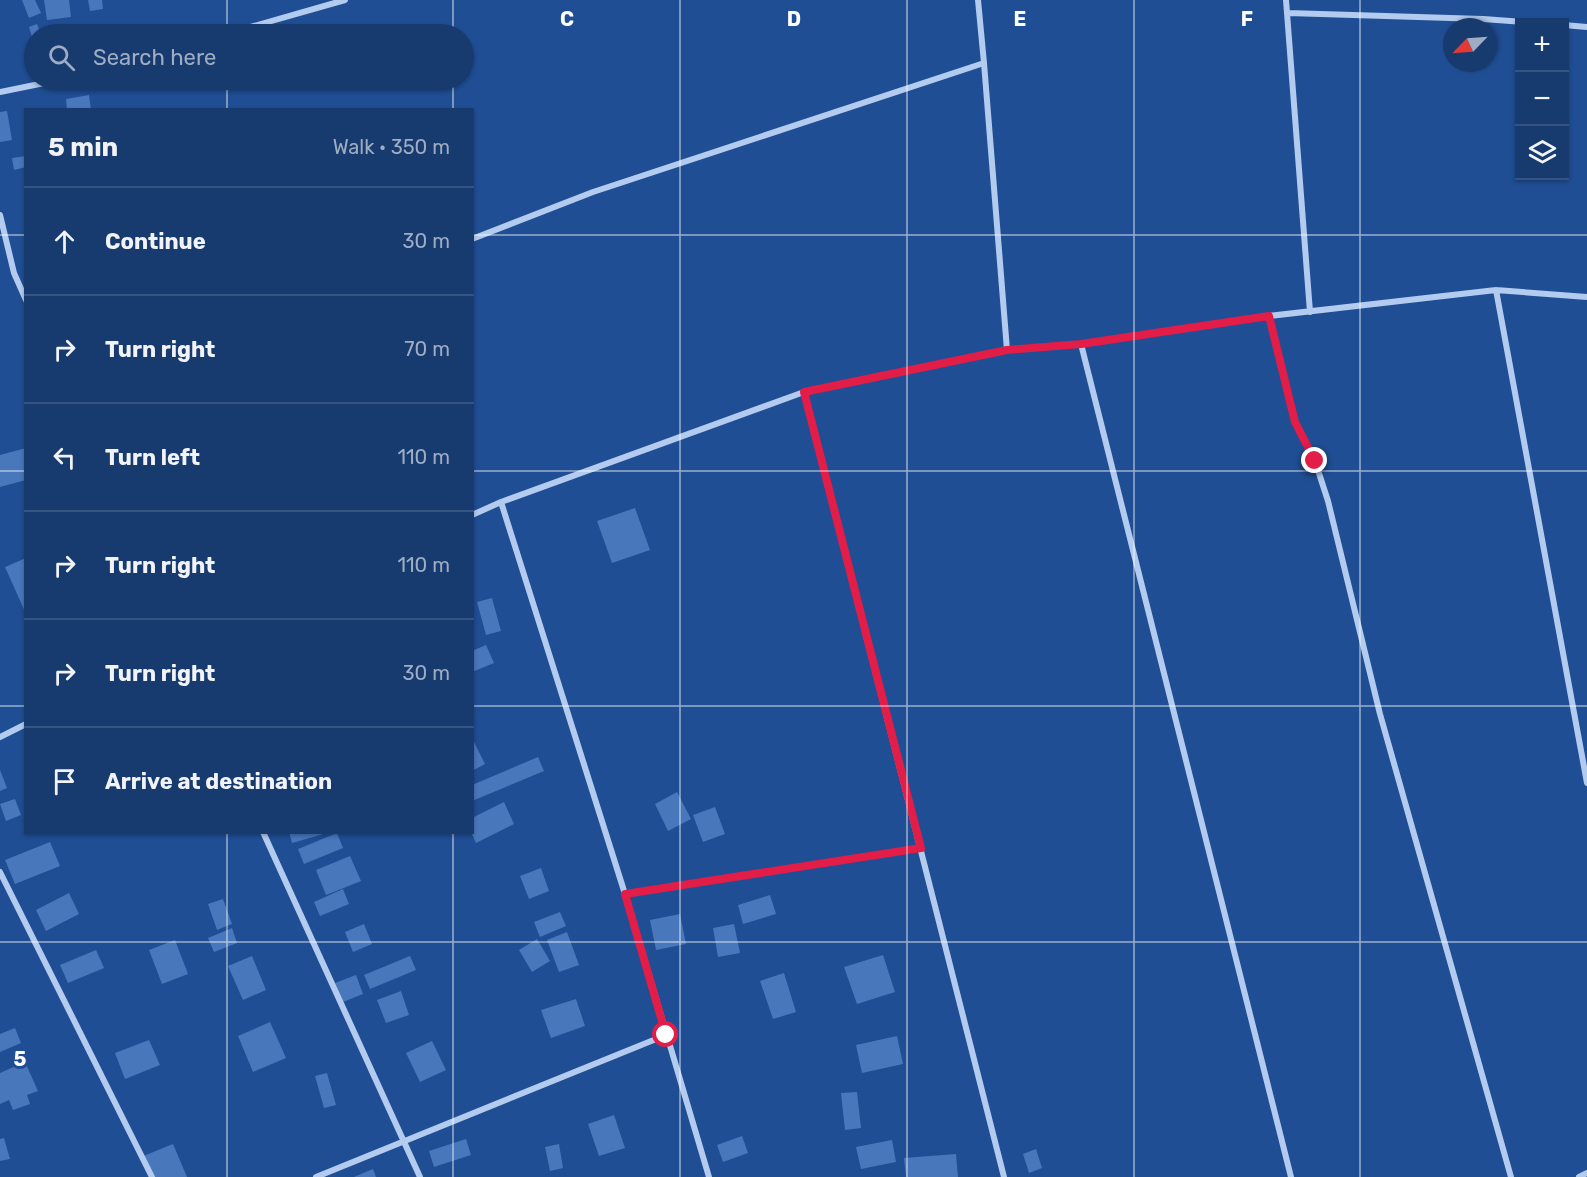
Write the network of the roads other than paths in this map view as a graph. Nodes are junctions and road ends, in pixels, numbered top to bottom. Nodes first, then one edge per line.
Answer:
1 (345, 0) edge
2 (978, 0) edge
3 (1286, 0) edge
4 (1288, 13) junction
5 (1515, 22) edge
6 (261, 24) edge
7 (1569, 25) edge
8 (1587, 27) edge
9 (984, 63) junction
10 (24, 87) edge
11 (0, 92) edge
12 (0, 215) edge
13 (474, 237) edge
14 (1496, 290) junction
15 (24, 296) edge
16 (1587, 297) edge
17 (1311, 312) junction
18 (1269, 316) junction
19 (1081, 344) junction
20 (1007, 350) junction
21 (804, 392) junction
22 (501, 502) junction
23 (474, 514) edge
24 (24, 725) edge
25 (0, 737) edge
26 (1587, 783) edge
27 (264, 834) edge
28 (921, 848) junction
29 (0, 872) edge
30 (625, 894) junction
31 (666, 1035) junction
32 (404, 1141) junction
33 (1587, 1173) edge
34 (152, 1177) edge
35 (316, 1177) edge
36 (420, 1177) edge
37 (709, 1177) edge
38 (1004, 1177) edge
39 (1291, 1177) edge
40 (1511, 1177) edge
41 (1579, 1177) edge

1 - 6 street
2 - 9 street
3 - 4 street
4 - 5 street
4 - 17 street
7 - 8 street
9 - 13 street
9 - 20 street
10 - 11 street
12 - 15 street
14 - 16 street
14 - 17 street
14 - 26 street
17 - 18 street
18 - 19 street
18 - 40 street
19 - 20 street
19 - 39 street
20 - 21 street
21 - 22 street
21 - 28 street
22 - 23 street
22 - 30 street
24 - 25 street
27 - 32 street
28 - 30 street
28 - 38 street
29 - 34 street
30 - 31 street
31 - 32 street
31 - 37 street
32 - 35 street
32 - 36 street
33 - 41 street

